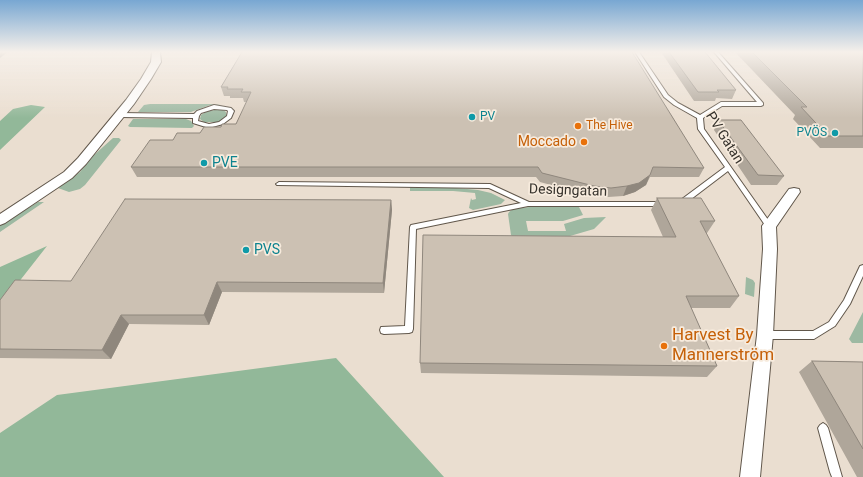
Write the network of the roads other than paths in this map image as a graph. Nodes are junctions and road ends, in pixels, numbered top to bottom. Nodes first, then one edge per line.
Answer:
1 (148, 74) edge
2 (652, 74) edge
3 (735, 74) edge
4 (120, 115) junction
5 (196, 116) junction
6 (700, 117) junction
7 (728, 168) junction
8 (278, 184) dead end
9 (794, 192) dead end
10 (528, 204) junction
11 (0, 220) edge
12 (769, 226) junction
13 (863, 268) edge
14 (384, 330) dead end
15 (765, 335) junction
16 (823, 428) dead end
17 (750, 477) edge
18 (838, 477) edge

1 - 4 street
2 - 6 lane, PV Gatan
3 - 6 lane
4 - 5 lane
4 - 11 street
5 - 5 lane
6 - 7 lane, PV Gatan
7 - 10 lane, Designgatan
7 - 12 lane, PV Gatan
8 - 10 lane, Designgatan
9 - 12 street
10 - 14 lane
12 - 15 street
13 - 15 lane
15 - 17 street
16 - 18 lane

